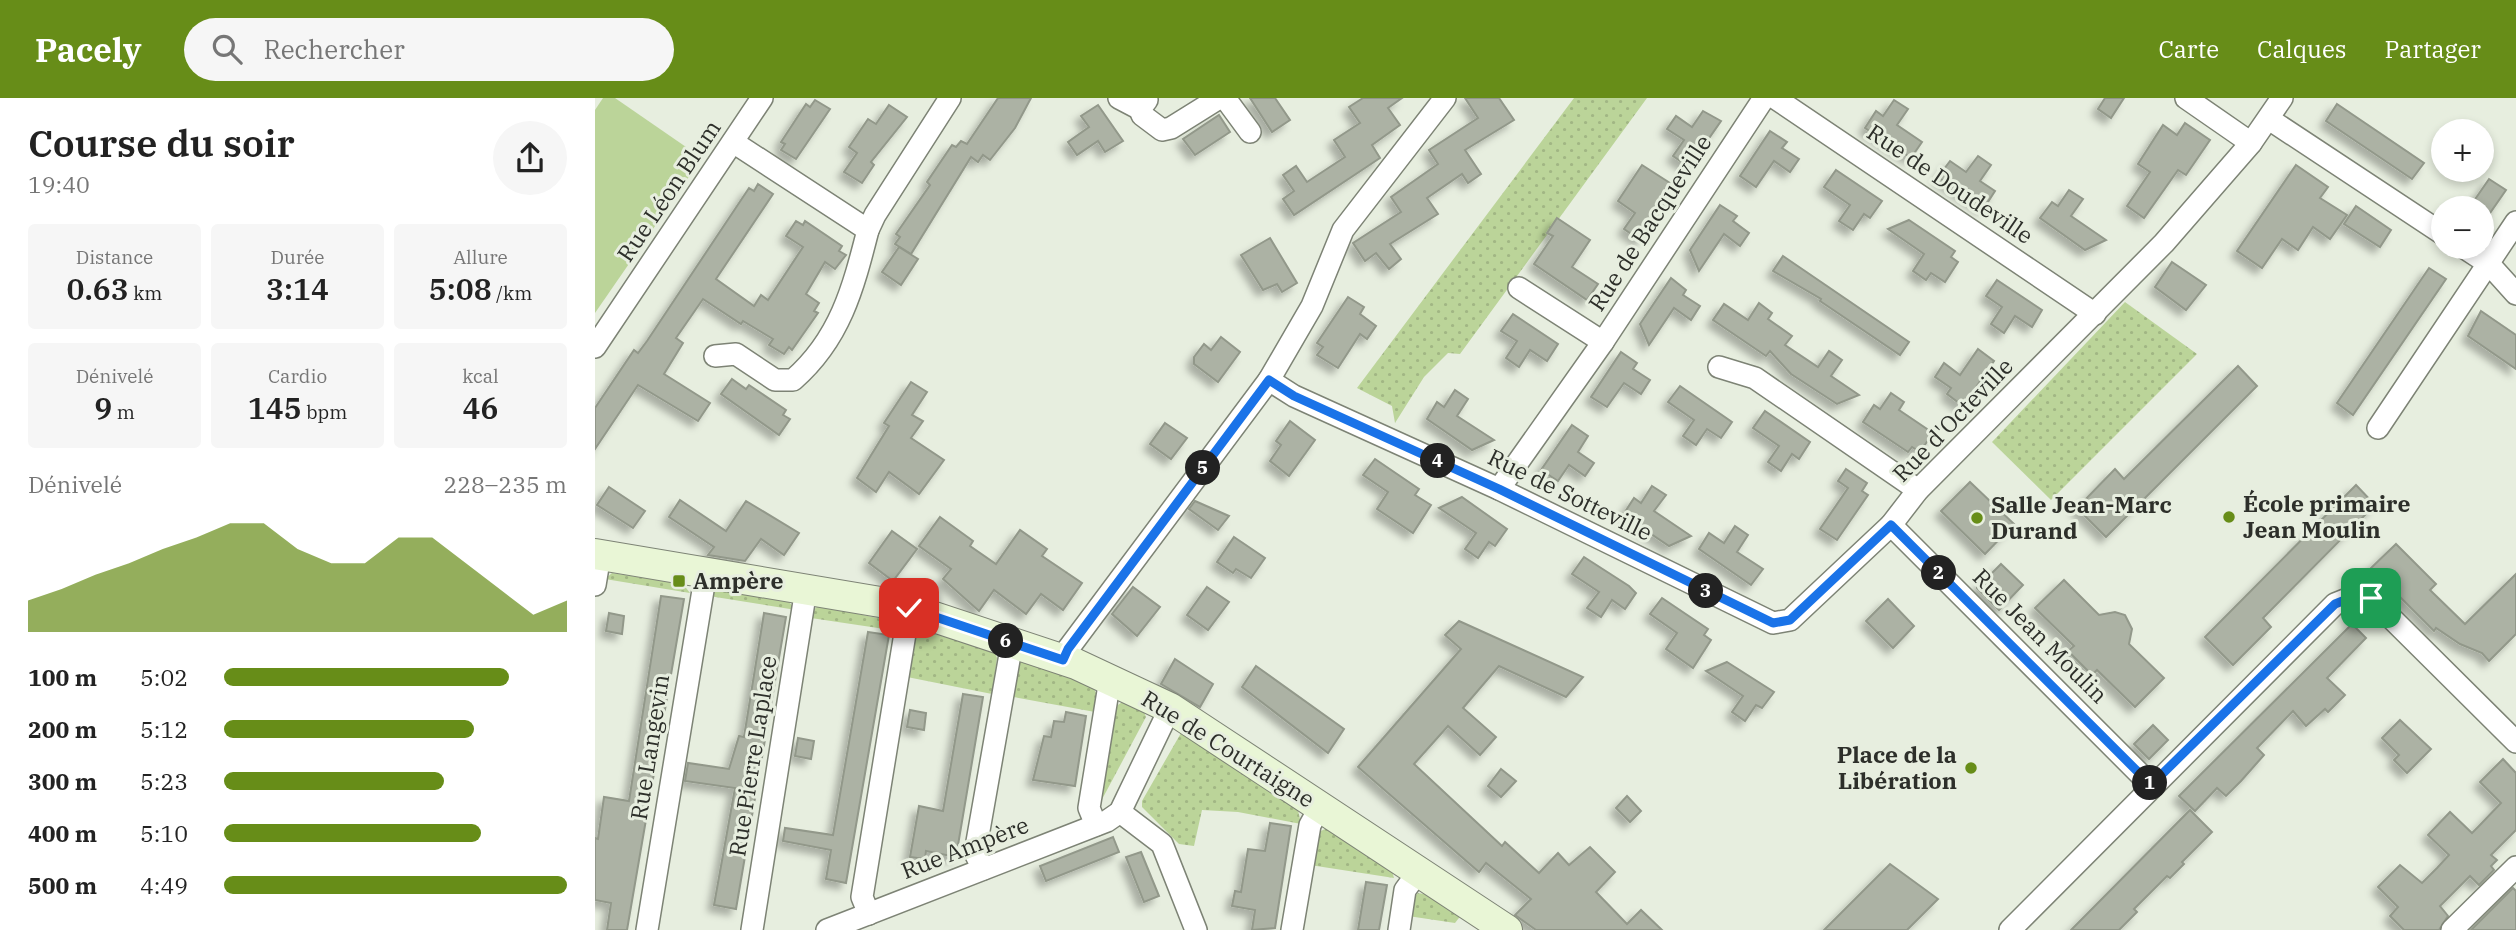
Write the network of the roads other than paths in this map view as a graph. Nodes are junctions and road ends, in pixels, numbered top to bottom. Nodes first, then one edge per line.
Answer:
1 (762, 98) edge
2 (950, 98) edge
3 (1119, 98) edge
4 (1219, 98) edge
5 (1225, 98) edge
6 (1764, 98) edge
7 (1775, 98) edge
8 (2186, 98) edge
9 (2282, 98) edge
10 (1441, 99) edge
11 (1144, 103) edge
12 (2269, 119) junction
13 (1250, 132) dead end
14 (733, 142) junction
15 (2251, 143) junction
16 (2516, 222) edge
17 (2431, 226) edge
18 (868, 230) junction
19 (2481, 259) edge
20 (2489, 264) junction
21 (1519, 288) dead end
22 (2516, 294) edge
23 (2095, 314) junction
24 (1603, 342) junction
25 (595, 347) edge
26 (715, 356) dead end
27 (1719, 367) dead end
28 (1269, 380) junction
29 (2378, 428) dead end
30 (1499, 489) junction
31 (1918, 490) junction
32 (1891, 525) junction
33 (598, 554) edge
34 (706, 572) junction
35 (595, 585) edge
36 (806, 589) junction
37 (909, 608) junction
38 (1773, 623) joint
39 (1012, 643) junction
40 (1063, 660) junction
41 (1110, 679) junction
42 (1170, 708) junction
43 (2516, 742) edge
44 (2151, 785) junction
45 (1320, 807) junction
46 (1120, 812) junction
47 (1096, 825) junction
48 (2516, 867) edge
49 (983, 869) junction
50 (1419, 870) junction
51 (869, 914) junction
52 (647, 930) edge
53 (752, 930) edge
54 (827, 930) edge
55 (1196, 930) edge
56 (1292, 930) edge
57 (1399, 930) edge
58 (1507, 930) edge
59 (2010, 930) edge
60 (2452, 930) edge

1 - 14 street, Rue Léon Blum
2 - 18 street
3 - 11 street
4 - 11 street
5 - 13 street
6 - 24 street, Rue de Bacqueville
7 - 23 street, Rue de Doudeville
8 - 15 street
9 - 12 street, Rue d'Octeville
10 - 28 street
12 - 15 street, Rue d'Octeville
12 - 17 street
14 - 18 street
14 - 25 street, Rue Léon Blum
15 - 23 street, Rue d'Octeville
16 - 20 street
18 - 26 street
19 - 20 street
20 - 22 street
20 - 29 street
21 - 24 street, Rue de Bacqueville
23 - 31 street, Rue d'Octeville
24 - 30 street, Rue de Bacqueville
27 - 31 street
28 - 30 street, Rue de Sotteville
28 - 40 street
30 - 38 street, Rue de Sotteville
31 - 32 street, Rue d'Octeville
32 - 38 street, Rue d'Octeville
32 - 44 street, Rue Jean Moulin
33 - 34 street, Rue de Courtaigne
33 - 35 street
34 - 36 street, Rue de Courtaigne
34 - 52 street, Rue Langevin
36 - 37 street, Rue de Courtaigne
36 - 53 street, Rue Pierre Laplace
37 - 39 street, Rue de Courtaigne
37 - 51 street
39 - 40 street, Rue de Courtaigne
39 - 49 street
40 - 41 street, Rue de Courtaigne
41 - 42 street, Rue de Courtaigne
41 - 47 street
42 - 45 street, Rue de Courtaigne
42 - 46 street
43 - 44 street
44 - 59 street
45 - 50 street, Rue de Courtaigne
45 - 56 street
46 - 47 street, Rue Ampère
46 - 55 street
47 - 49 street, Rue Ampère
48 - 60 street
49 - 51 street, Rue Ampère
50 - 57 street
50 - 58 street, Rue de Courtaigne
51 - 54 street, Rue Ampère

